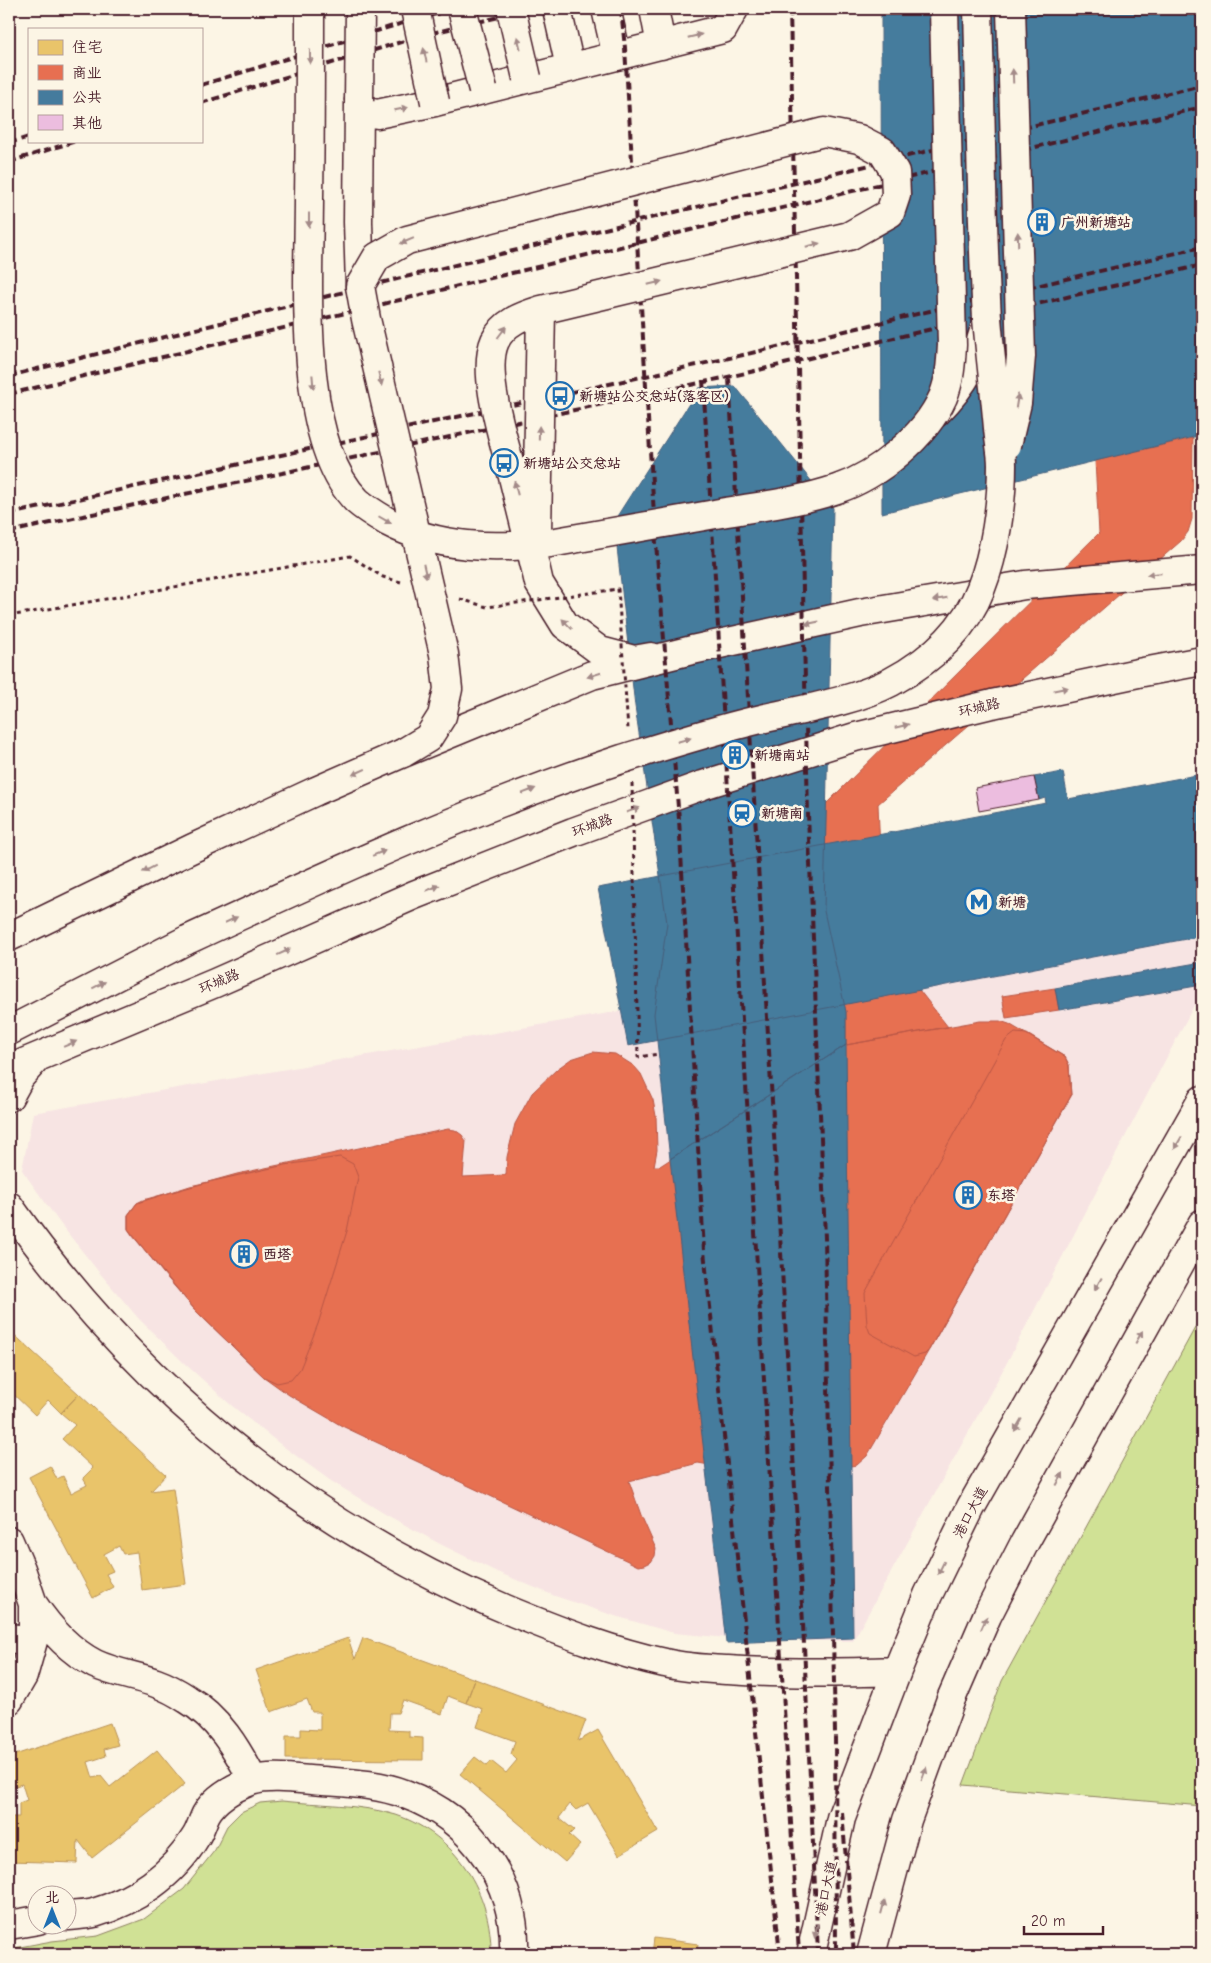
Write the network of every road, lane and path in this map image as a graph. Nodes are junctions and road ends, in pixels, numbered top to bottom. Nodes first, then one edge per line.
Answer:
1 (310, 9) edge
2 (360, 9) edge
3 (414, 9) edge
4 (462, 9) edge
5 (510, 9) edge
6 (558, 9) edge
7 (606, 9) edge
8 (654, 9) edge
9 (734, 9) edge
10 (944, 9) edge
11 (978, 9) edge
12 (1011, 9) edge
13 (661, 45) junction
14 (617, 56) junction
15 (570, 67) junction
16 (528, 78) junction
17 (483, 90) junction
18 (359, 101) junction
19 (435, 102) junction
20 (360, 286) junction
21 (541, 310) junction
22 (988, 320) junction
23 (926, 423) junction
24 (1002, 465) junction
25 (536, 570) junction
26 (1202, 570) edge
27 (692, 650) junction
28 (1202, 661) edge
29 (404, 753) junction
30 (9, 937) edge
31 (9, 1031) edge
32 (37, 1057) junction
33 (9, 1069) edge
34 (9, 1097) edge
35 (1202, 1100) edge
36 (9, 1206) edge
37 (1202, 1224) edge
38 (9, 1541) edge
39 (32, 1604) junction
40 (21, 1639) edge
41 (897, 1671) junction
42 (9, 1700) edge
43 (253, 1780) junction
44 (78, 1915) edge
45 (28, 1922) edge
46 (9, 1925) edge
47 (514, 1954) edge
48 (811, 1954) edge
49 (871, 1954) edge

1 -> 23 street, bridge
2 - 18 street, bridge
19 -> 3 street, bridge
4 - 17 street, bridge
16 -> 5 street, bridge
6 - 15 street
7 - 14 street
8 - 13 street
13 -> 9 street
10 - 23 street, bridge
11 - 22 street, bridge
24 -> 12 street, bridge
13 - 14 street
14 - 15 street
15 - 16 street
16 - 17 street
17 - 19 street
18 -> 19 street
18 - 20 street
21 -> 20 street, bridge
20 -> 29 street, bridge
25 -> 21 street, bridge
25 -> 21 street, bridge
22 - 23 street, bridge
22 - 24 street, bridge
31 -> 24 street, bridge
27 -> 25 street, bridge
26 -> 27 street
27 -> 29 street, bridge
32 -> 28 street, 环城路
29 -> 30 street
32 - 33 street, 环城路
32 - 34 street
35 -> 41 street, 港口大道
36 - 41 street
49 -> 37 street
38 - 39 street
39 - 40 street
39 - 43 street
40 - 42 street
41 -> 48 street, 港口大道
43 - 44 street
43 - 47 street
45 - 46 street

